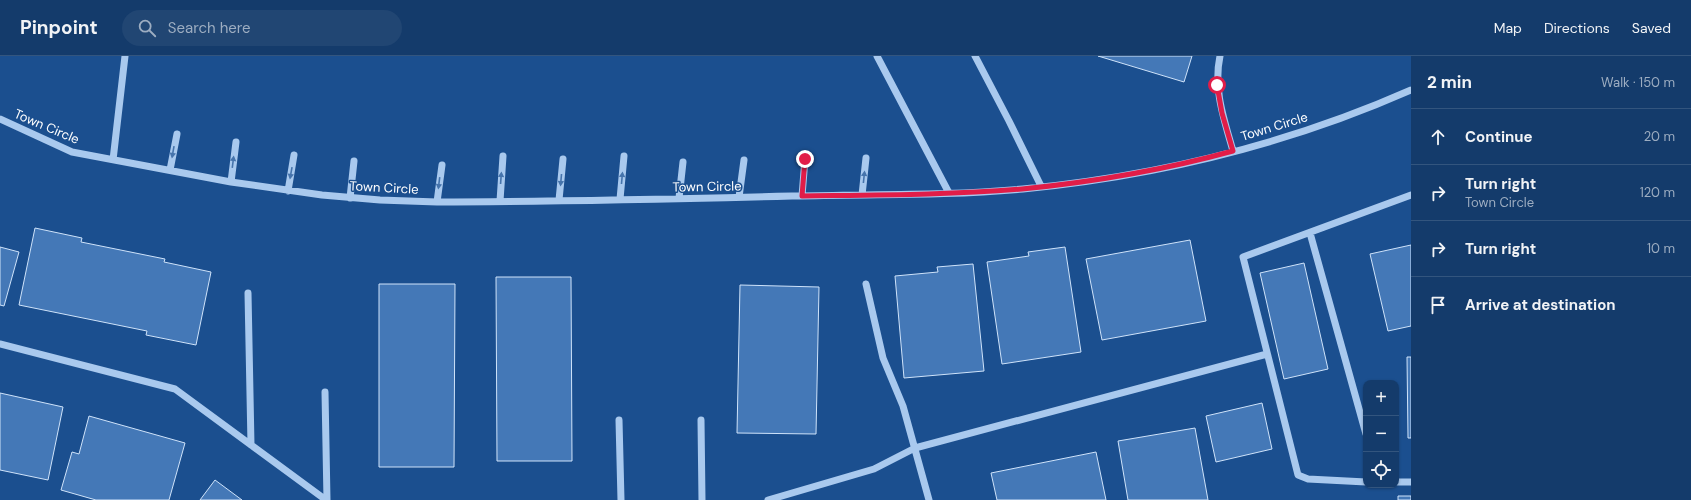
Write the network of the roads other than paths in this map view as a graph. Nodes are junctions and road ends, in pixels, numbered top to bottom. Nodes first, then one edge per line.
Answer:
1 (125, 56) edge
2 (877, 56) edge
3 (975, 56) edge
4 (1220, 56) edge
5 (1411, 90) edge
6 (0, 119) edge
7 (176, 134) dead end
8 (236, 142) dead end
9 (1233, 151) junction
10 (294, 154) dead end
11 (503, 156) dead end
12 (624, 156) dead end
13 (866, 158) dead end
14 (563, 159) dead end
15 (805, 159) dead end
16 (113, 160) junction
17 (744, 160) dead end
18 (354, 161) dead end
19 (683, 162) dead end
20 (442, 165) dead end
21 (170, 170) junction
22 (231, 182) junction
23 (1041, 186) junction
24 (288, 191) junction
25 (949, 193) junction
26 (862, 195) junction
27 (802, 196) junction
28 (1411, 196) edge
29 (739, 197) junction
30 (350, 198) junction
31 (679, 198) junction
32 (620, 199) junction
33 (559, 200) junction
34 (500, 201) junction
35 (437, 202) junction
36 (1310, 233) junction
37 (866, 284) dead end
38 (248, 293) dead end
39 (0, 344) edge
40 (1267, 354) junction
41 (325, 392) dead end
42 (619, 420) dead end
43 (701, 420) dead end
44 (1363, 423) edge
45 (251, 445) junction
46 (915, 448) junction
47 (1363, 482) edge
48 (1399, 482) edge
49 (1411, 482) edge
50 (326, 500) edge
51 (621, 500) edge
52 (702, 500) edge
53 (768, 500) edge
54 (930, 500) edge

1 - 16 street
2 - 25 street
3 - 23 street
4 - 9 street
5 - 9 street, Town Circle
6 - 16 street, Town Circle
7 -> 21 street
22 -> 8 street
9 - 23 street, Town Circle
10 -> 24 street
34 -> 11 street
32 -> 12 street
26 -> 13 street
14 -> 33 street
15 - 27 street
16 - 21 street, Town Circle
17 - 29 street
18 - 30 street
19 - 31 street
20 -> 35 street
21 - 22 street, Town Circle
22 - 24 street, Town Circle
23 - 25 street, Town Circle
24 - 30 street, Town Circle
25 - 26 street, Town Circle
26 - 27 street, Town Circle
27 - 29 street, Town Circle
28 - 36 street
29 - 31 street, Town Circle
30 - 35 street, Town Circle
31 - 32 street, Town Circle
32 - 33 street, Town Circle
33 - 34 street, Town Circle
34 - 35 street, Town Circle
36 - 40 street
36 - 44 street
37 - 46 street
38 - 45 street
39 - 45 street
40 - 46 street
40 - 47 street
41 - 50 street
42 - 51 street
43 - 52 street
45 - 50 street
46 - 53 street
46 - 54 street
48 - 49 street

